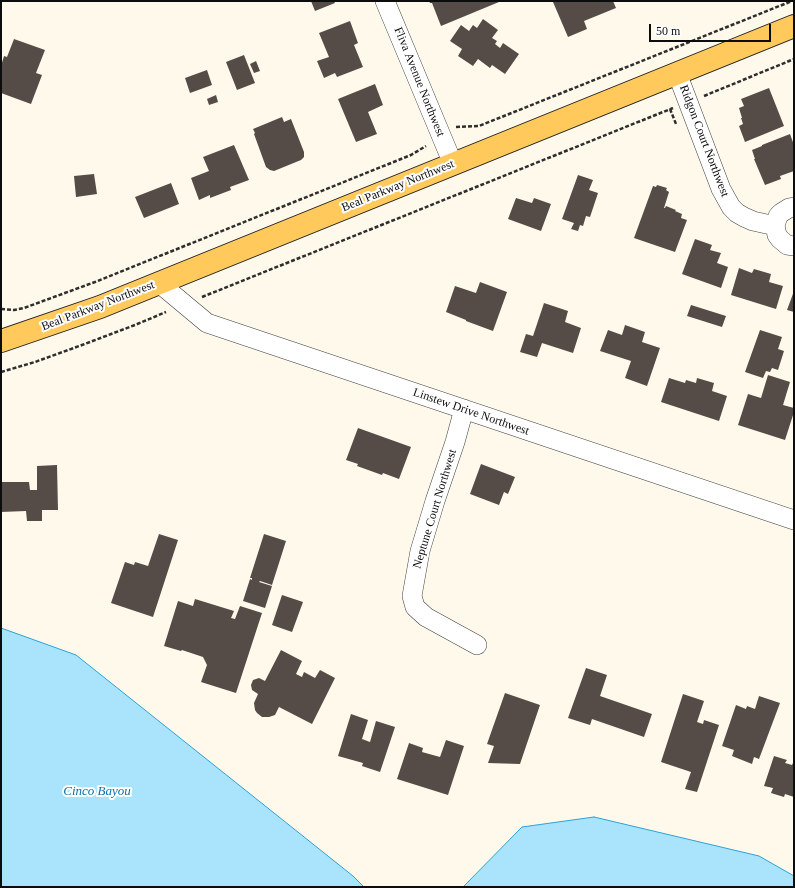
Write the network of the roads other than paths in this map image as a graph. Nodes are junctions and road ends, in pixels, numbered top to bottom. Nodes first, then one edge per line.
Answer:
1 (385, 1) edge
2 (794, 26) edge
3 (677, 73) junction
4 (453, 164) junction
5 (794, 207) edge
6 (775, 225) junction
7 (794, 246) edge
8 (159, 283) junction
9 (1, 341) edge
10 (464, 410) junction
11 (794, 520) edge
12 (477, 645) dead end

1 - 4 street, Fliva Avenue Northwest
2 - 3 main road, Beal Parkway Northwest
3 - 4 main road, Beal Parkway Northwest
3 - 6 street, Ridgon Court Northwest
4 - 8 main road, Beal Parkway Northwest
5 - 6 street
6 - 7 street
8 - 9 main road, Beal Parkway Northwest
8 - 10 street, Linstew Drive Northwest
10 - 11 street, Linstew Drive Northwest
10 - 12 street, Neptune Court Northwest

